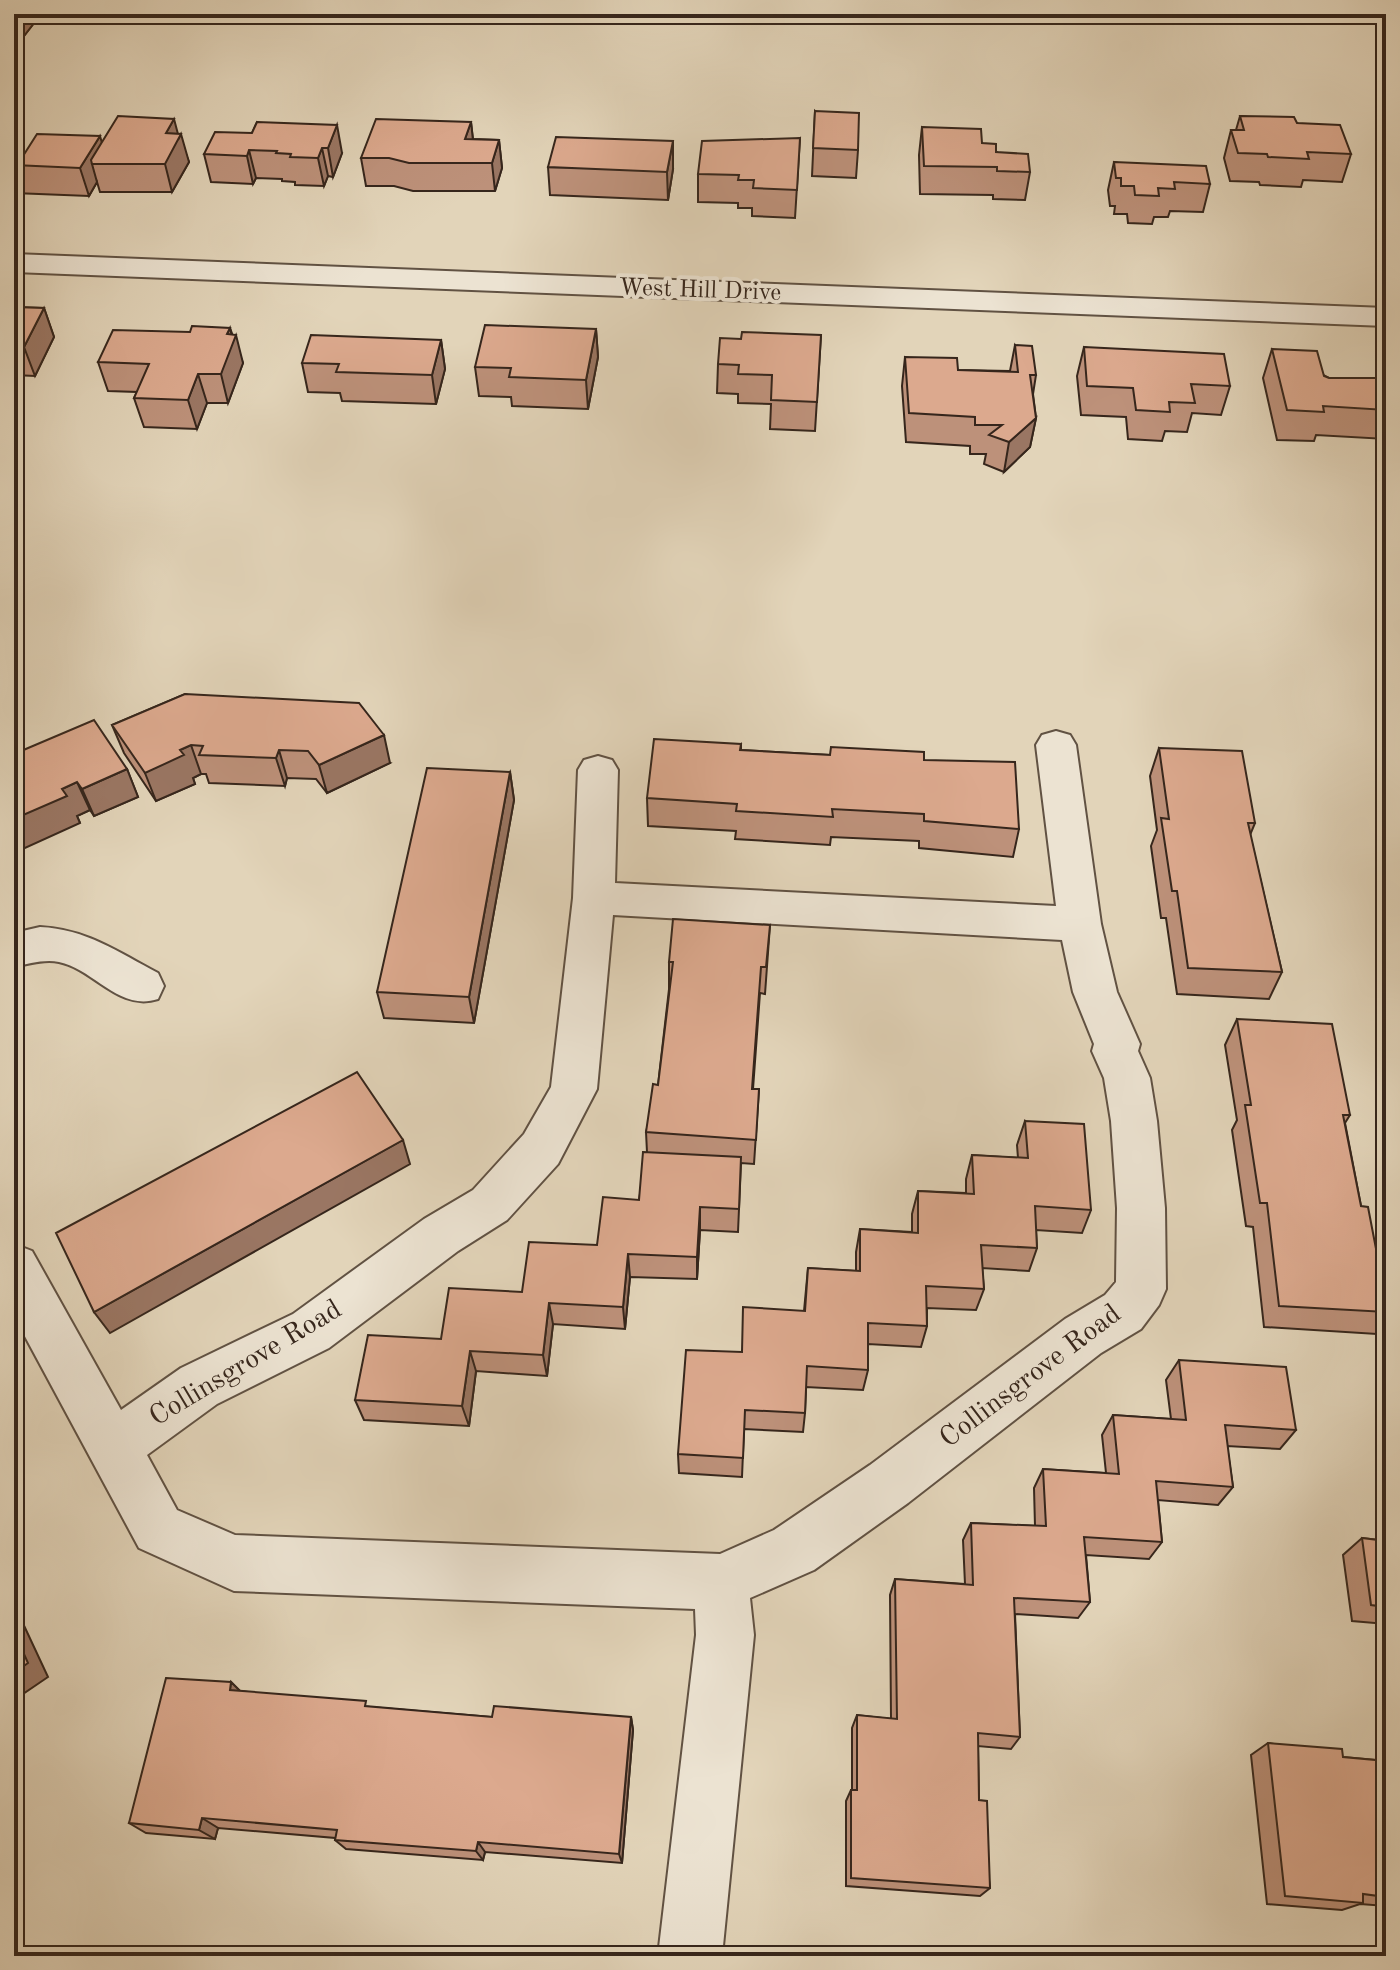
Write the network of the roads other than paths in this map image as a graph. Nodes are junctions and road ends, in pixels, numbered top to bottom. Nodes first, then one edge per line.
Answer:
1 (14, 263) edge
2 (1386, 317) edge
3 (1056, 745) dead end
4 (598, 770) dead end
5 (594, 898) junction
6 (1080, 924) junction
7 (14, 950) edge
8 (142, 986) dead end
9 (14, 1267) edge
10 (115, 1446) junction
11 (721, 1582) junction
12 (690, 1956) edge

1 - 2 street, West Hill Drive
3 - 6 street, Collinsgrove Road
4 - 5 street, Collinsgrove Road
5 - 6 street
5 - 10 street, Collinsgrove Road
6 - 11 street, Collinsgrove Road
7 - 8 street
9 - 10 street
10 - 11 street, Collinsgrove Road
11 - 12 street

